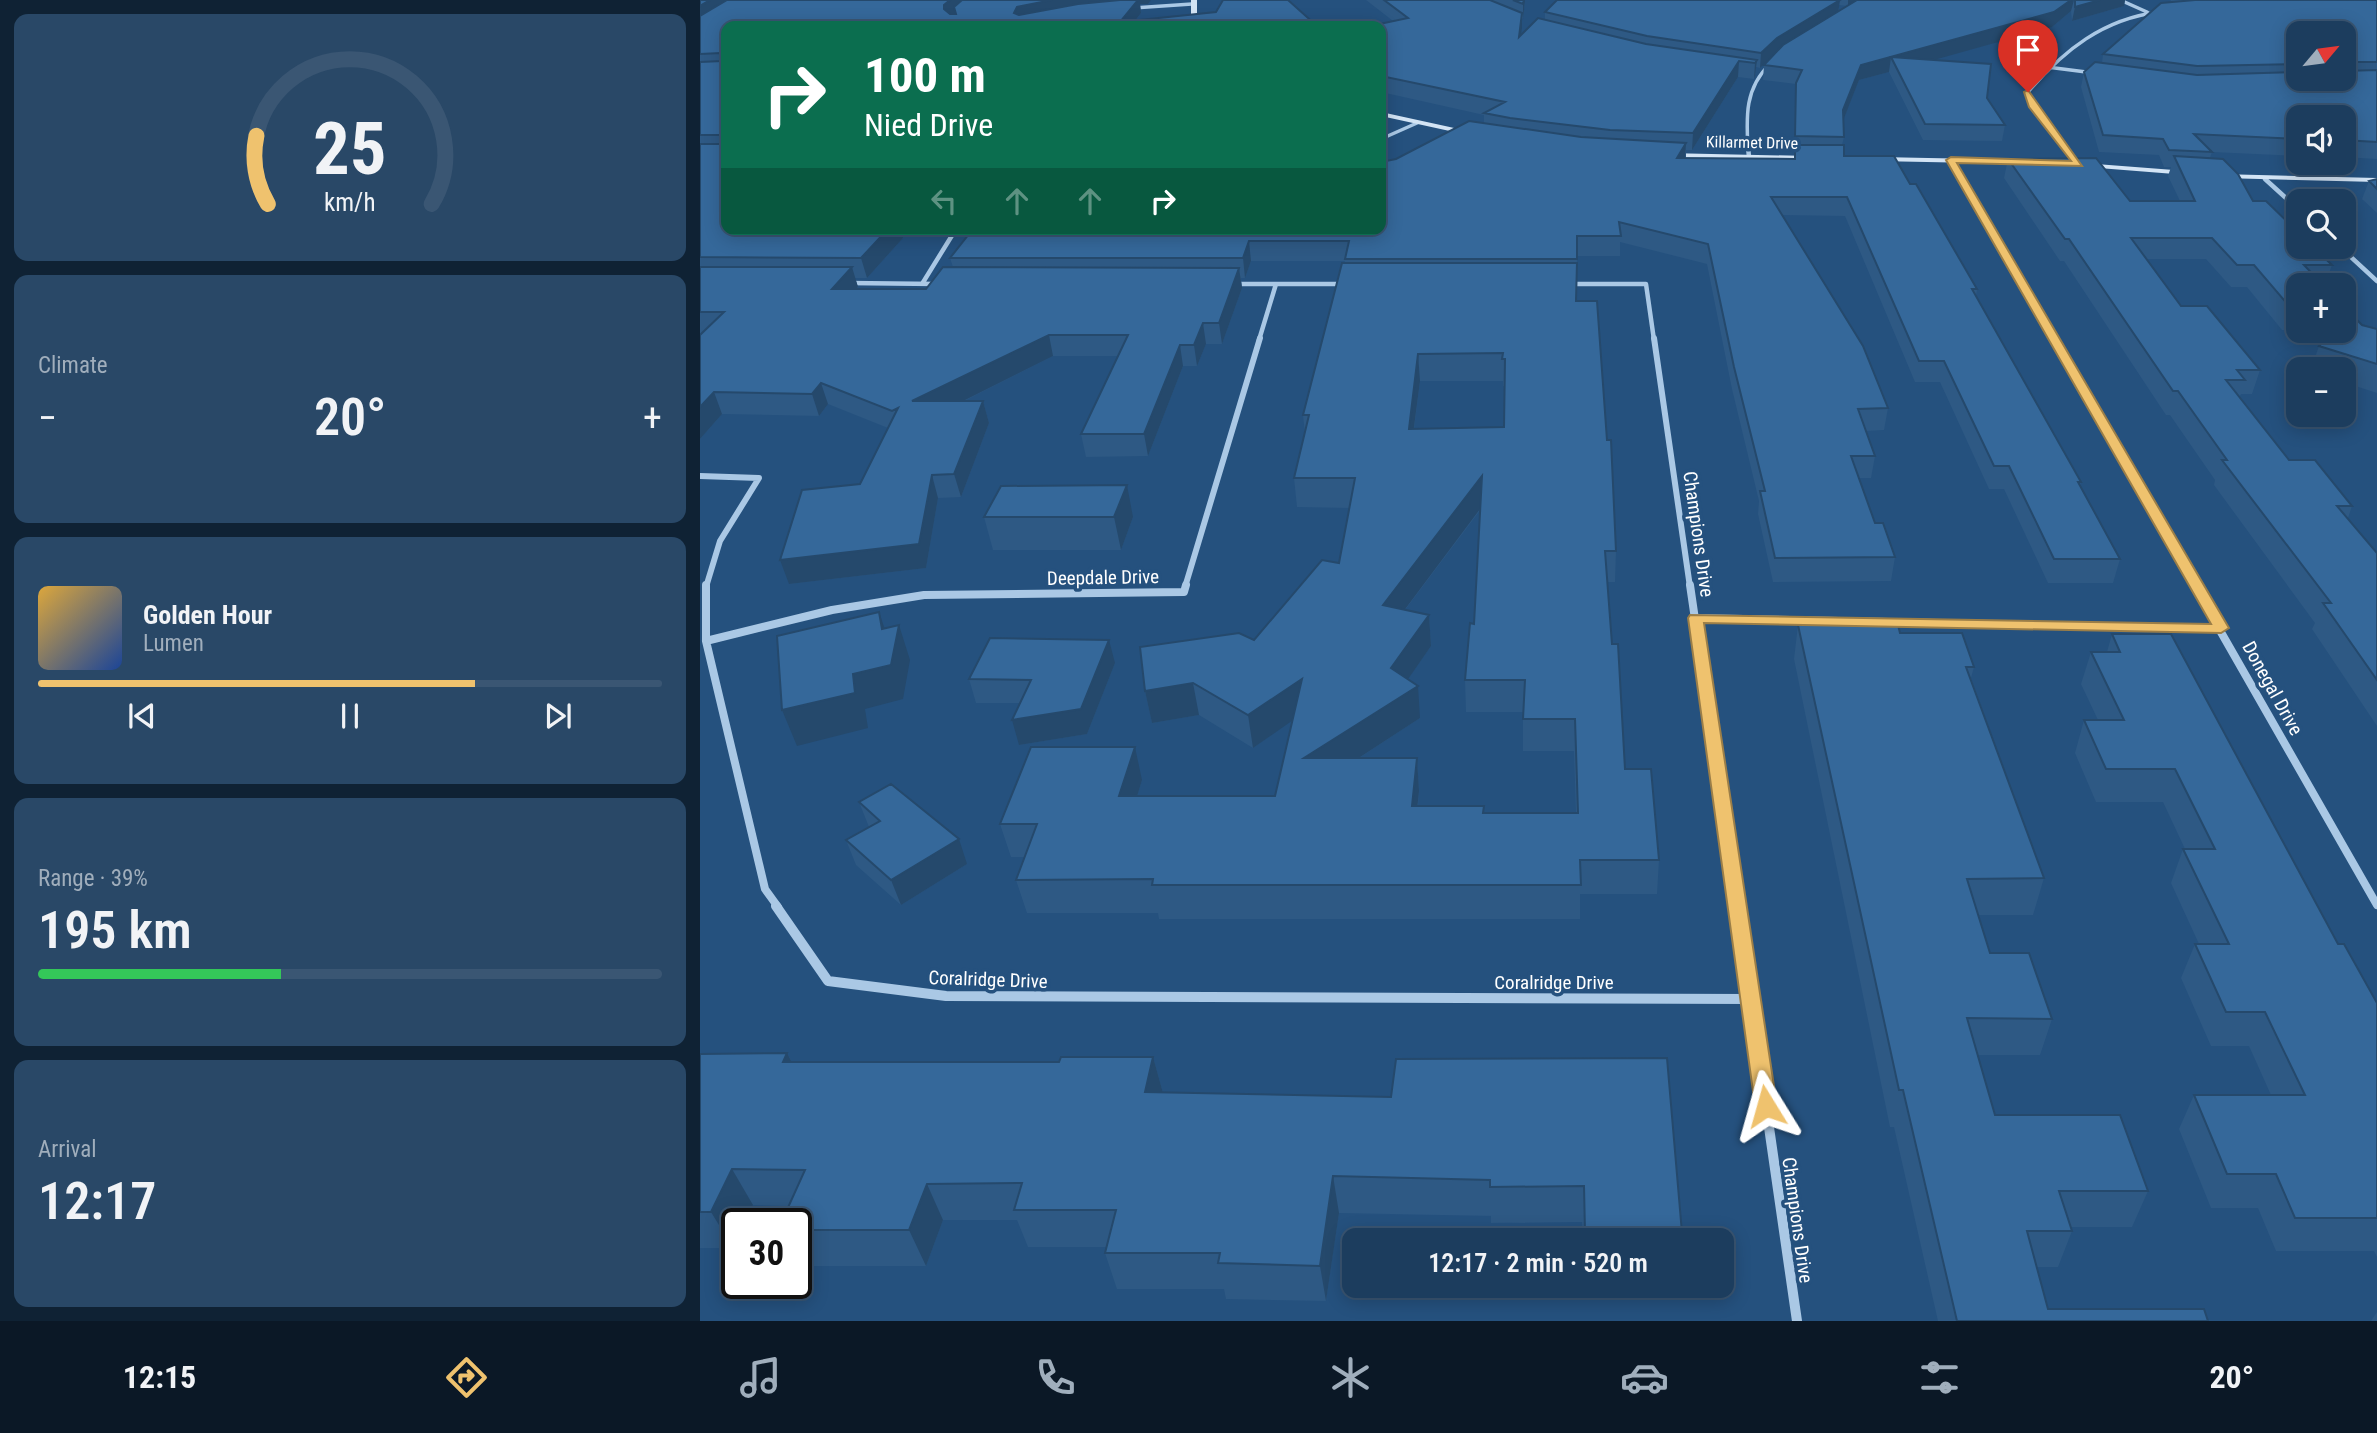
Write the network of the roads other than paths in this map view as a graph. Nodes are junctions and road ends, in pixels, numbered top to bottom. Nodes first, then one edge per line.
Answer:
1 (2120, 0) edge
2 (1193, 2) edge
3 (1129, 8) edge
4 (2147, 12) junction
5 (2160, 12) edge
6 (1194, 21) edge
7 (1777, 58) edge
8 (2048, 67) junction
9 (2100, 74) edge
10 (1386, 115) edge
11 (1417, 123) junction
12 (1483, 135) edge
13 (1386, 137) edge
14 (1655, 155) edge
15 (1749, 157) junction
16 (1816, 158) edge
17 (1870, 158) edge
18 (1951, 160) junction
19 (2040, 163) edge
20 (2066, 164) edge
21 (2078, 164) junction
22 (2199, 174) edge
23 (2212, 175) edge
24 (2265, 179) junction
25 (2377, 180) edge
26 (2286, 198) edge
27 (952, 235) edge
28 (2353, 259) edge
29 (2377, 281) edge
30 (839, 283) edge
31 (922, 284) junction
32 (949, 284) edge
33 (1222, 284) edge
34 (1276, 284) junction
35 (1358, 284) edge
36 (1564, 284) edge
37 (700, 476) edge
38 (1695, 618) junction
39 (2221, 628) junction
40 (706, 640) junction
41 (2377, 905) edge
42 (1750, 999) junction
43 (1797, 1321) edge

1 - 4 street
2 - 3 street
2 - 6 street
4 - 5 street
4 - 8 street
7 - 15 street
8 - 9 street
8 - 21 street
10 - 11 street
11 - 12 street
11 - 13 street
14 - 15 street, Killarmet Drive
15 - 16 street, Killarmet Drive
17 - 18 street
18 - 19 street
18 - 39 street, Donegal Drive
20 - 21 street
21 - 22 street
23 - 24 street
24 - 25 street
24 - 26 street
27 - 31 street
28 - 29 street
30 - 31 street
31 - 32 street
33 - 34 street
34 - 35 street
34 - 40 street, Deepdale Drive
36 - 38 street, Champions Drive
37 - 40 street, Coralridge Drive
38 - 39 street
38 - 42 street, Champions Drive
39 - 41 street, Donegal Drive
40 - 42 street, Coralridge Drive
42 - 43 street, Champions Drive

